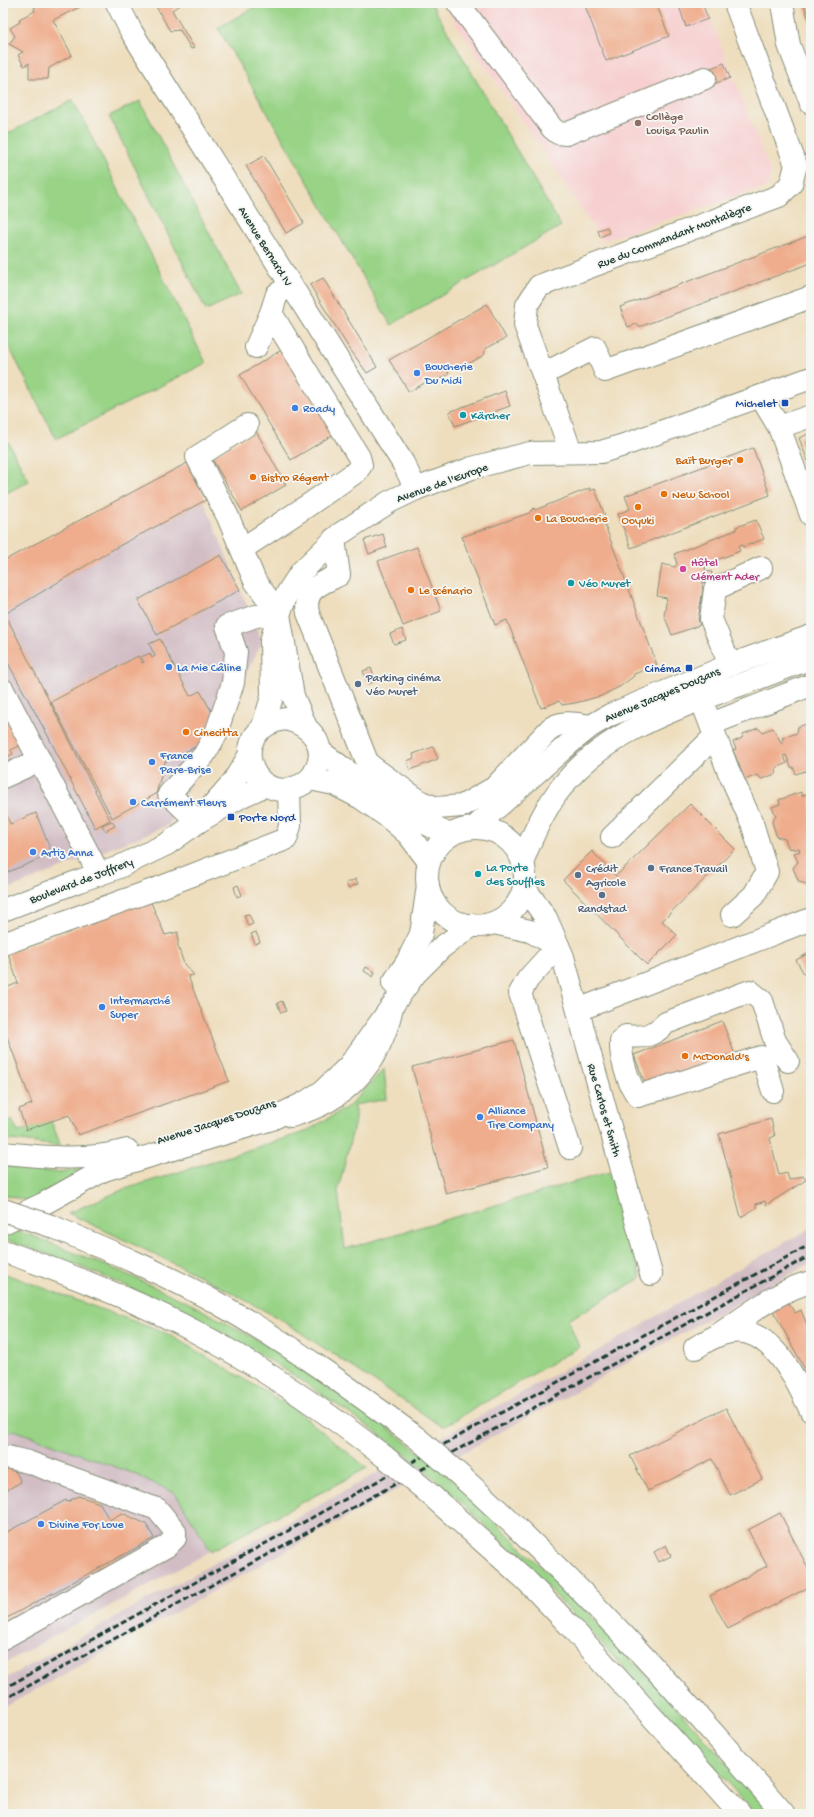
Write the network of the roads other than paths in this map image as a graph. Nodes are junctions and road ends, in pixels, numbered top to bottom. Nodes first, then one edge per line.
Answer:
1 (117, 3) edge
2 (458, 3) edge
3 (736, 3) edge
4 (782, 3) edge
5 (705, 78) dead end
6 (811, 103) edge
7 (290, 286) junction
8 (811, 297) edge
9 (271, 314) junction
10 (256, 347) dead end
11 (543, 374) junction
12 (811, 378) edge
13 (761, 397) junction
14 (811, 416) edge
15 (247, 425) dead end
16 (779, 427) junction
17 (571, 452) junction
18 (416, 488) junction
19 (811, 514) edge
20 (334, 539) junction
21 (242, 549) junction
22 (761, 568) dead end
23 (279, 614) junction
24 (811, 636) edge
25 (811, 658) edge
26 (730, 665) junction
27 (811, 685) edge
28 (3, 690) edge
29 (701, 699) junction
30 (263, 726) junction
31 (591, 726) junction
32 (306, 727) junction
33 (713, 730) junction
34 (321, 752) junction
35 (249, 756) junction
36 (40, 760) junction
37 (3, 777) edge
38 (310, 779) junction
39 (266, 785) junction
40 (289, 790) junction
41 (198, 822) junction
42 (475, 827) junction
43 (450, 835) junction
44 (612, 837) dead end
45 (523, 860) junction
46 (429, 862) junction
47 (99, 874) junction
48 (428, 885) junction
49 (524, 887) junction
50 (3, 910) edge
51 (732, 915) dead end
52 (811, 919) edge
53 (484, 924) junction
54 (3, 944) edge
55 (558, 946) junction
56 (578, 1010) junction
57 (788, 1061) dead end
58 (773, 1091) dead end
59 (570, 1148) dead end
60 (3, 1153) edge
61 (3, 1210) edge
62 (3, 1223) edge
63 (3, 1251) edge
64 (651, 1274) dead end
65 (811, 1282) edge
66 (717, 1336) junction
67 (696, 1348) dead end
68 (811, 1411) edge
69 (3, 1456) edge
70 (3, 1638) edge
71 (740, 1814) edge
72 (784, 1814) edge

1 - 7 main road, Avenue Bernard IV
2 - 5 main road
3 - 11 main road, Rue du Commandant Montalègre
4 - 6 main road
7 - 9 main road
7 - 18 main road, Avenue Bernard IV
8 - 11 main road
9 - 10 main road
9 - 21 main road
11 - 17 main road, Rue du Commandant Montalègre
12 - 13 main road, Avenue de l'Europe
13 - 16 main road
13 - 17 main road, Avenue de l'Europe
14 - 16 main road
15 - 21 main road
16 - 19 main road
17 - 18 main road, Avenue de l'Europe
18 - 20 main road, Avenue de l'Europe
20 - 23 main road, Avenue de l'Europe
20 - 31 main road
21 - 23 main road
22 - 26 main road
23 - 30 main road, Avenue de l'Europe
23 - 32 main road
23 - 41 main road
24 - 26 main road, Avenue Jacques Douzans
25 - 29 main road, Avenue Jacques Douzans
26 - 31 main road, Avenue Jacques Douzans
27 - 33 main road
28 - 36 main road
29 - 33 main road
29 - 45 main road, Avenue Jacques Douzans
30 - 32 main road
30 - 35 main road
31 - 42 main road, Avenue Jacques Douzans
32 - 34 main road
33 - 44 main road
33 - 51 main road
34 - 38 main road
34 - 43 main road
35 - 39 main road
35 - 41 main road, Boulevard de Joffrery
36 - 37 main road
36 - 47 main road
38 - 40 main road
38 - 46 main road
39 - 40 main road
39 - 41 main road, Boulevard de Joffrery
40 - 54 main road
41 - 47 main road, Boulevard de Joffrery
42 - 43 main road
42 - 45 main road
43 - 46 main road
45 - 49 main road
46 - 48 main road
47 - 50 main road, Boulevard de Joffrery
48 - 53 main road
48 - 60 main road, Avenue Jacques Douzans
49 - 53 main road
49 - 55 main road, Rue Carlos et Smith
52 - 56 main road
53 - 55 main road
53 - 62 main road, Avenue Jacques Douzans
55 - 56 main road, Rue Carlos et Smith
55 - 59 main road
56 - 64 main road, Rue Carlos et Smith
57 - 58 main road
61 - 72 main road, bridge
63 - 71 main road, bridge
65 - 66 main road
66 - 67 main road
66 - 68 main road
69 - 70 main road

